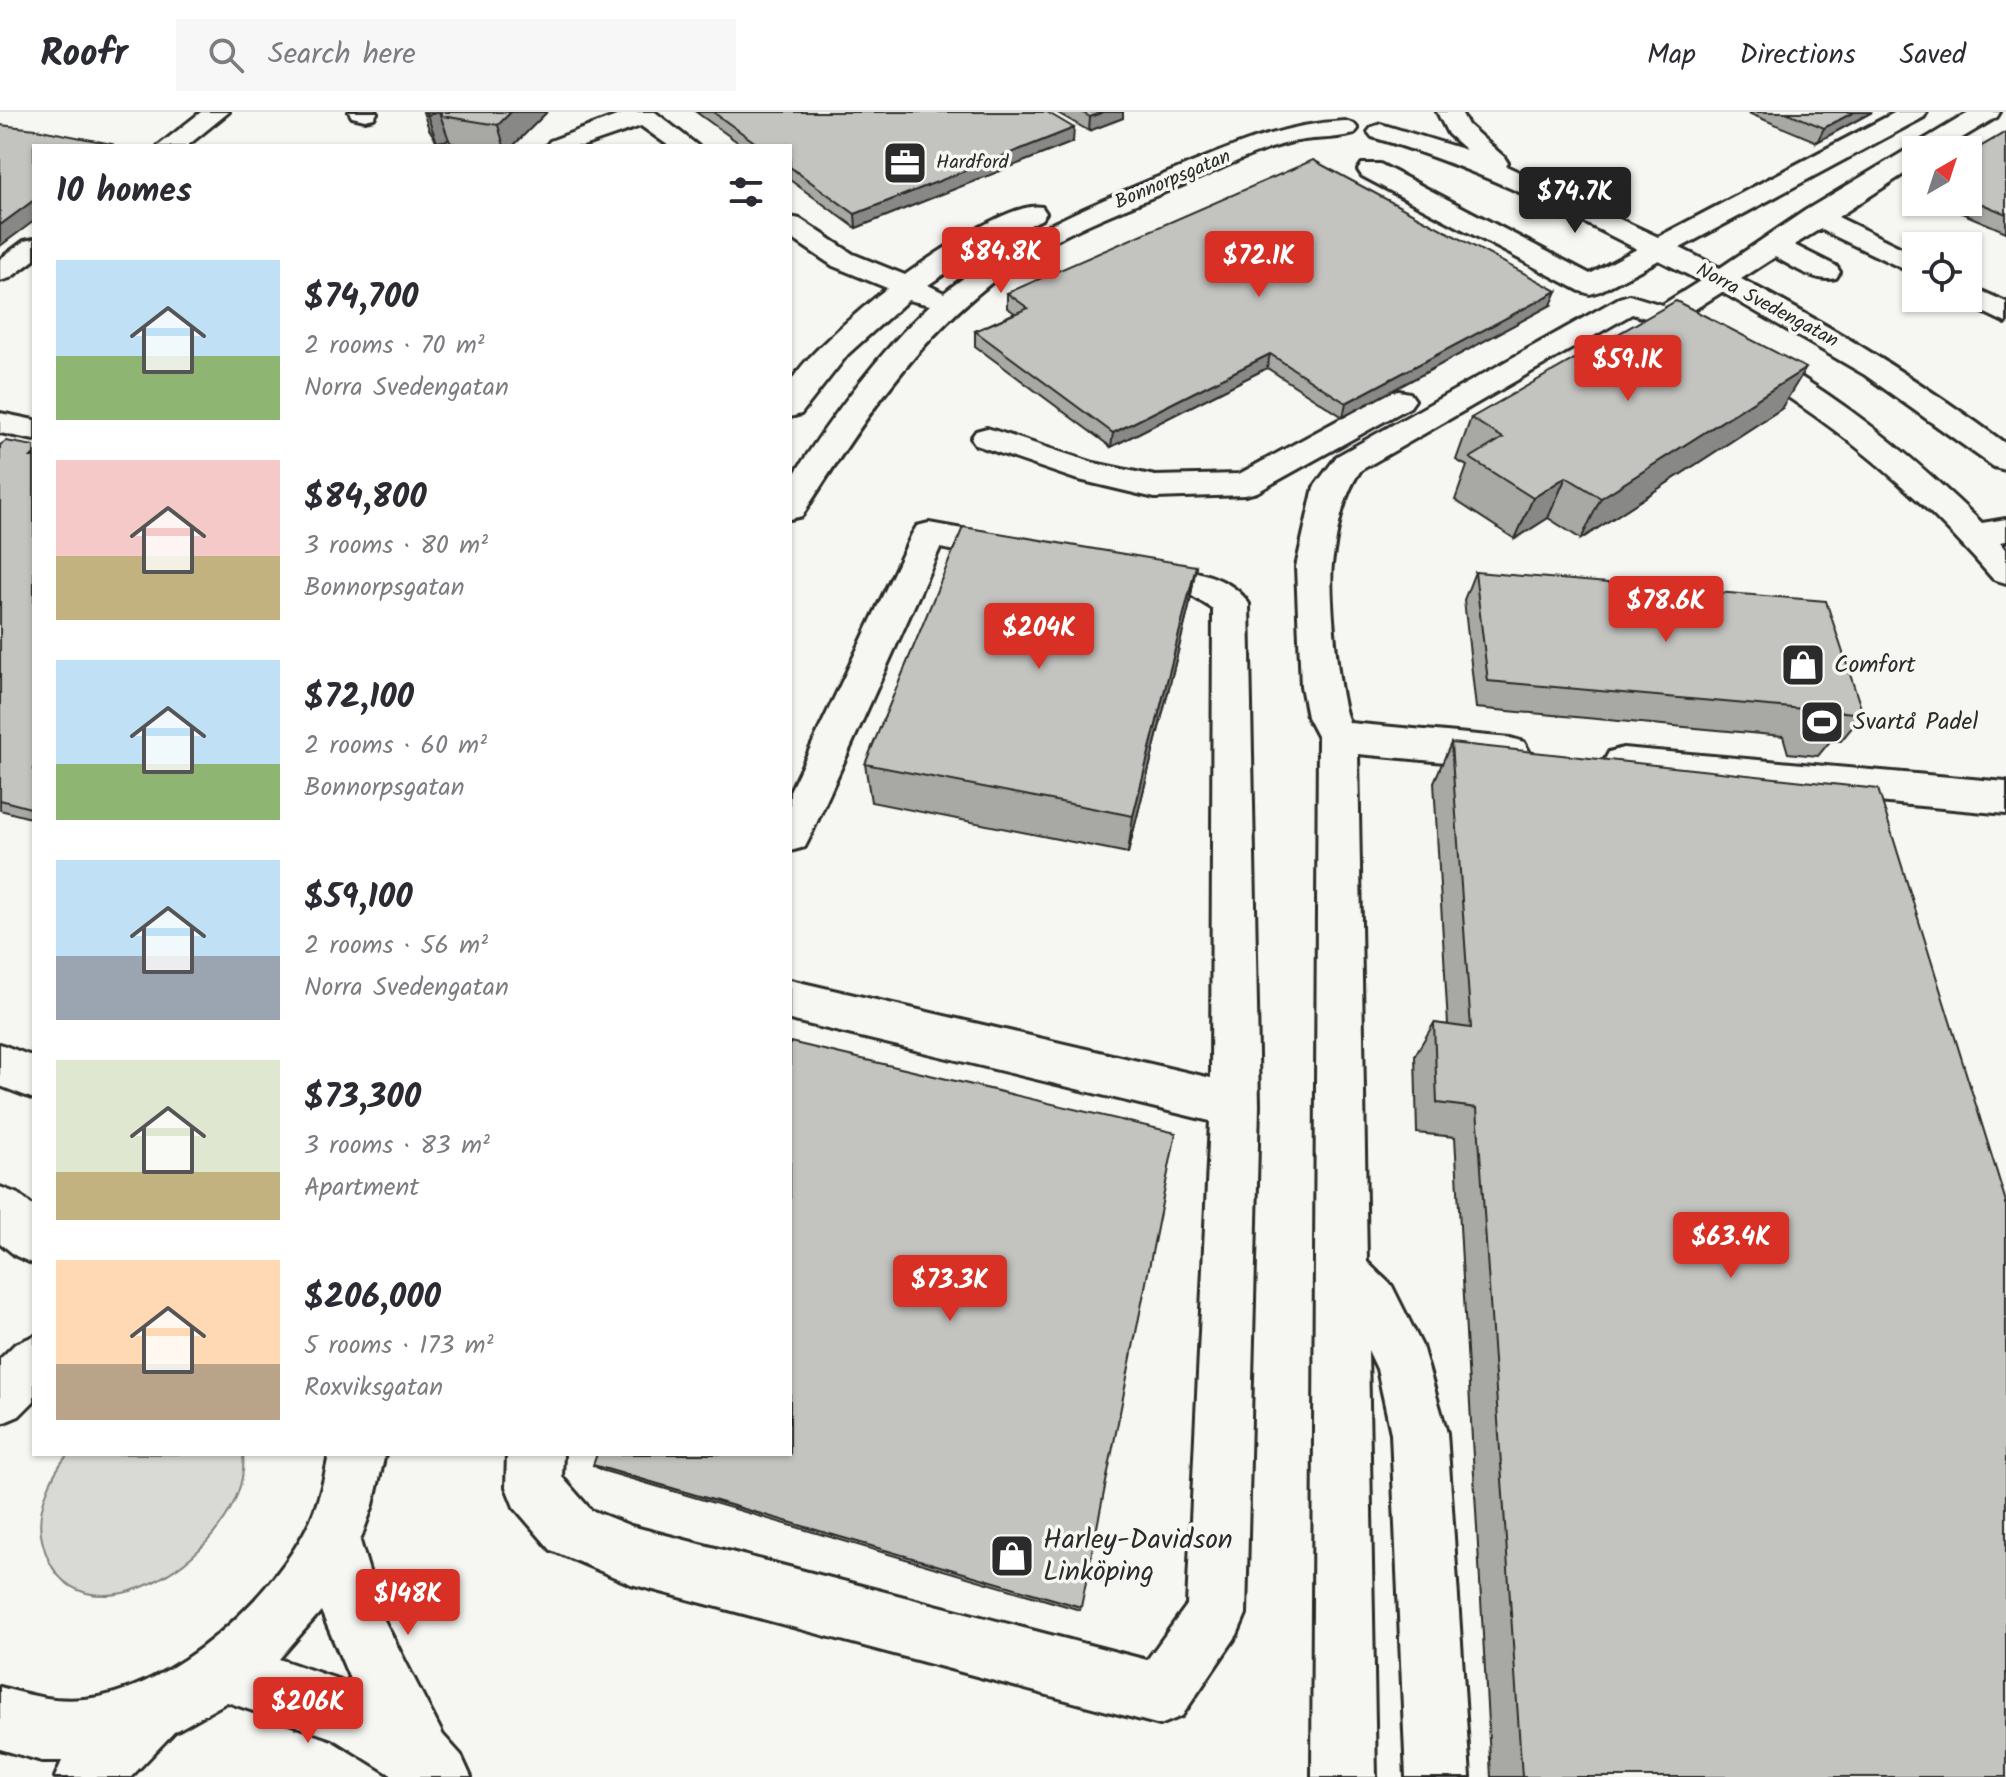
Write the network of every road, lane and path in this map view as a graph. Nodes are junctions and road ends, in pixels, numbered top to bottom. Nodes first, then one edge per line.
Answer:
1 (217, 112) edge
2 (1296, 112) edge
3 (1448, 112) edge
4 (1915, 112) edge
5 (1988, 112) edge
6 (642, 114) edge
7 (1345, 129) junction
8 (1381, 132) junction
9 (1948, 136) edge
10 (174, 144) edge
11 (564, 144) edge
12 (682, 144) edge
13 (1151, 162) dead end
14 (1902, 164) edge
15 (1371, 170) dead end
16 (1514, 176) junction
17 (1816, 216) junction
18 (793, 233) edge
19 (1773, 245) junction
20 (32, 248) edge
21 (1658, 248) junction
22 (1902, 259) edge
23 (0, 272) edge
24 (1826, 272) dead end
25 (1723, 282) junction
26 (1590, 285) junction
27 (908, 288) junction
28 (1982, 301) edge
29 (949, 303) junction
30 (2006, 314) edge
31 (1692, 329) junction
32 (792, 404) edge
33 (0, 423) edge
34 (32, 430) edge
35 (987, 438) dead end
36 (2006, 460) edge
37 (792, 505) edge
38 (1991, 533) edge
39 (2006, 571) edge
40 (1338, 737) junction
41 (1541, 755) edge
42 (1587, 759) edge
43 (2006, 798) edge
44 (792, 831) edge
45 (792, 1000) edge
46 (0, 1065) edge
47 (32, 1077) edge
48 (1235, 1105) junction
49 (0, 1211) edge
50 (32, 1237) edge
51 (1341, 1273) junction
52 (32, 1365) edge
53 (0, 1397) edge
54 (357, 1456) edge
55 (535, 1456) edge
56 (331, 1542) junction
57 (224, 1670) junction
58 (153, 1711) junction
59 (0, 1718) edge
60 (430, 1767) edge
61 (87, 1777) edge
62 (1344, 1777) edge
63 (1438, 1777) edge

1 - 10 street
2 - 7 street
3 - 8 street
3 - 16 street, Norra Svedengatan
4 - 21 street
5 - 9 street
6 - 11 street
6 - 12 street
7 - 8 street
7 - 29 street, Bonnorpsgatan
8 - 16 street, Norra Svedengatan
13 - 27 street, Bonnorpsgatan
14 - 17 street
15 - 26 street
16 - 21 street, Norra Svedengatan
17 - 19 street
17 - 22 street
18 - 27 street
19 - 24 street
19 - 25 street
20 - 23 street
21 - 25 street, Norra Svedengatan
21 - 26 street
25 - 31 street
25 - 36 street, Norra Svedengatan
26 - 35 street
27 - 29 street
27 - 32 street, Bonnorpsgatan
28 - 30 street
29 - 37 street, Bonnorpsgatan
31 - 38 street
31 - 40 street
33 - 34 street
38 - 39 street
40 - 41 street
40 - 51 street
42 - 43 street
44 - 48 street
45 - 48 street
46 - 47 street
48 - 55 street
49 - 50 street
51 - 62 street
51 - 63 street
52 - 53 street
54 - 56 street
56 - 57 street
56 - 60 street
57 - 58 street
57 - 60 street
58 - 59 street
58 - 61 street

